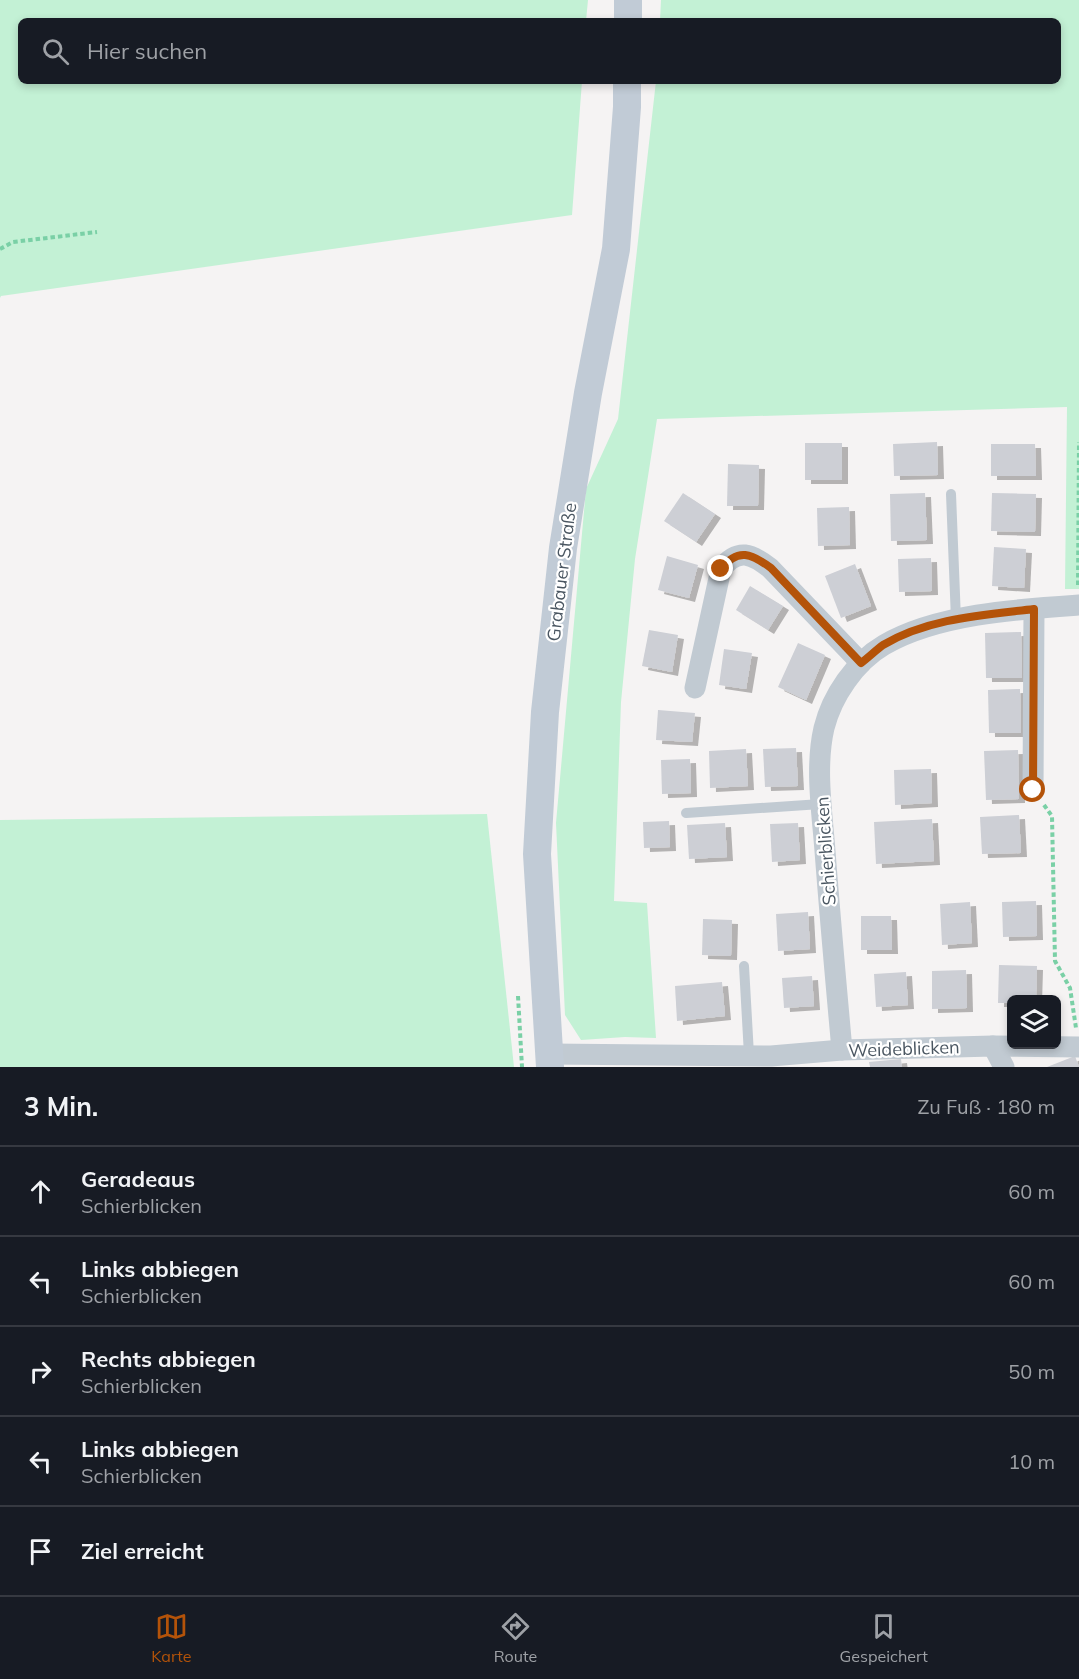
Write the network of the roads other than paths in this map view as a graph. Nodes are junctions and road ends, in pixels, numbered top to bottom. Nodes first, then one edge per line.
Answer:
1 (628, 0) edge
2 (628, 18) edge
3 (627, 84) edge
4 (951, 494) dead end
5 (1078, 605) edge
6 (1034, 609) junction
7 (956, 620) junction
8 (861, 663) junction
9 (694, 688) dead end
10 (1033, 790) road end
11 (821, 804) junction
12 (686, 813) dead end
13 (744, 966) dead end
14 (993, 1046) junction
15 (1079, 1047) edge
16 (842, 1050) junction
17 (749, 1055) junction
18 (550, 1060) edge
19 (724, 1061) edge
20 (1004, 1067) edge

1 - 2 main road
3 - 18 main road, Grabauer Straße
4 - 7 lane
5 - 6 street, Schierblicken
6 - 7 street, Schierblicken
6 - 10 street
7 - 8 street, Schierblicken
8 - 9 street
8 - 11 street, Schierblicken
11 - 12 lane
11 - 16 street, Schierblicken
13 - 17 lane
14 - 15 street, Weideblicken
14 - 16 street, Weideblicken
14 - 20 street
16 - 17 street, Weideblicken
17 - 19 street, Weideblicken
18 - 19 street, Weideblicken

